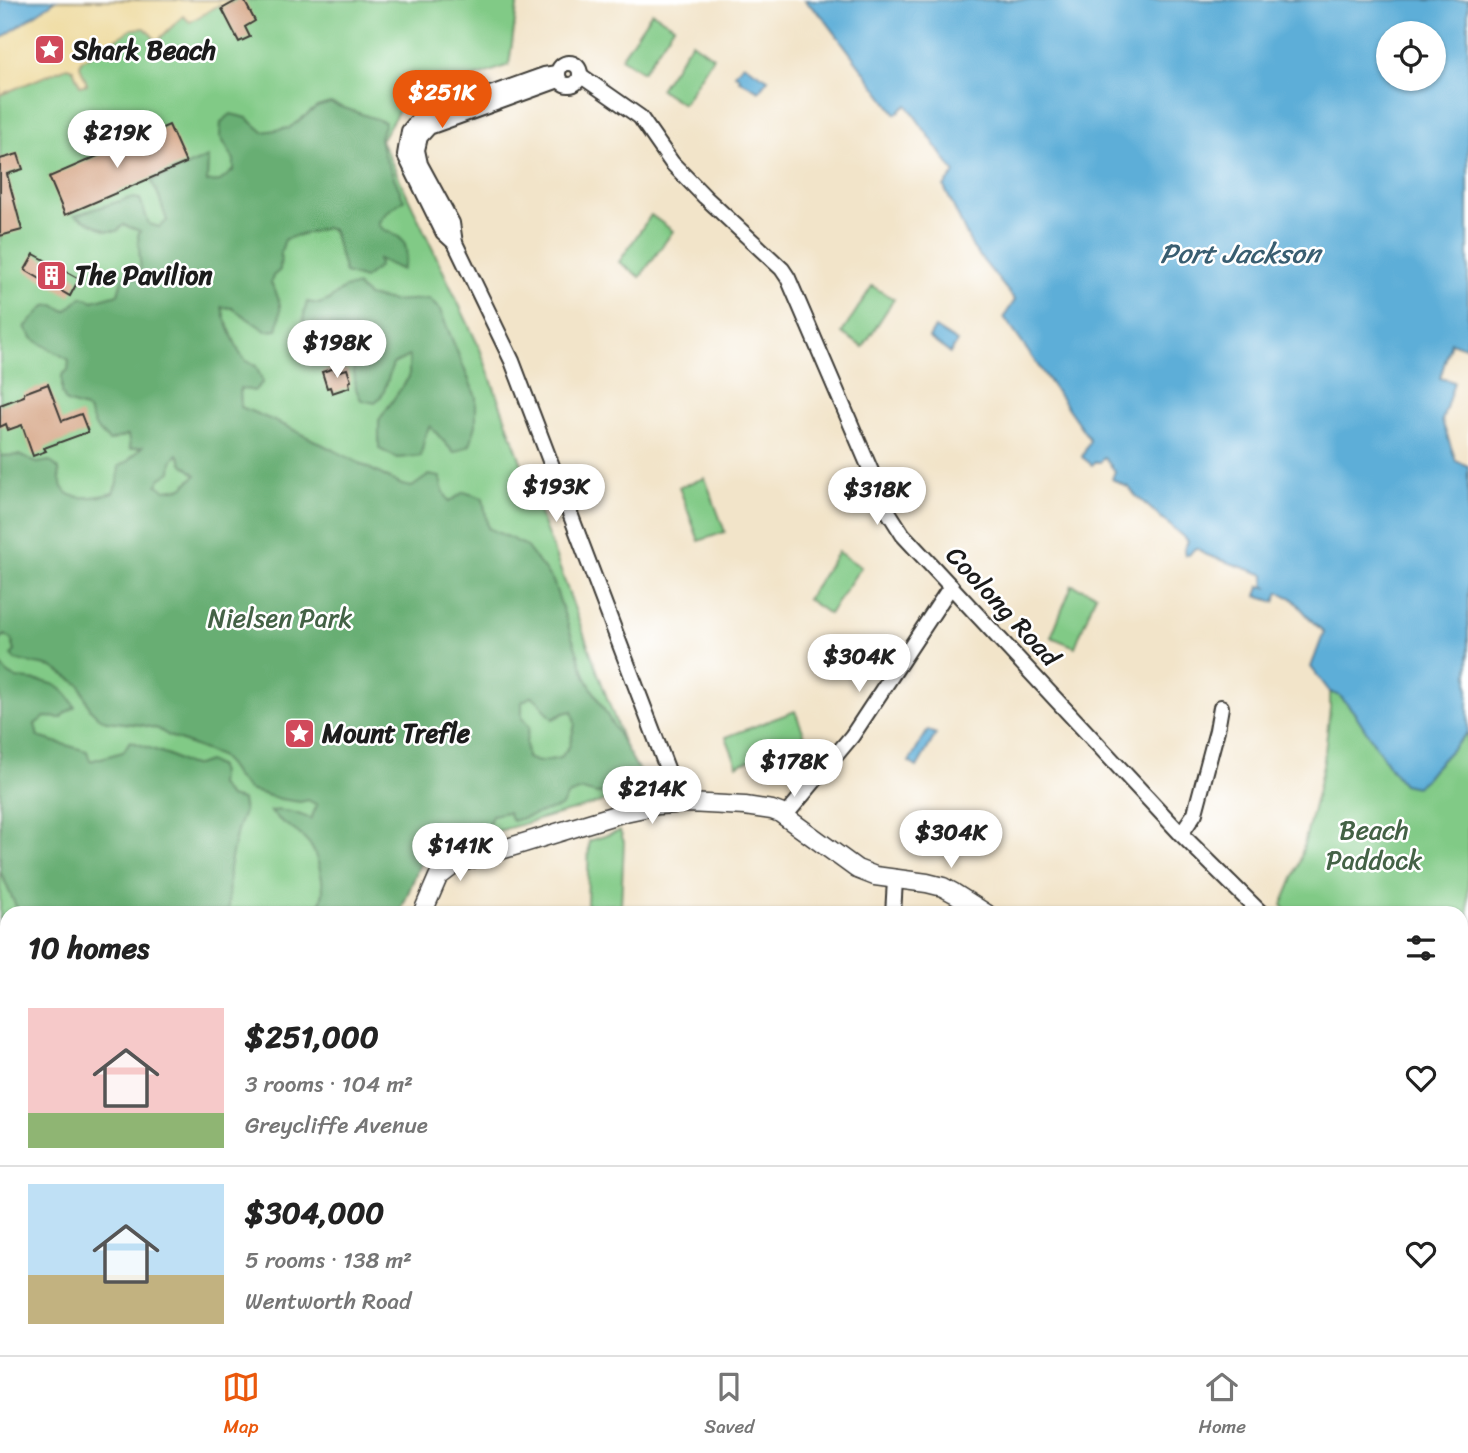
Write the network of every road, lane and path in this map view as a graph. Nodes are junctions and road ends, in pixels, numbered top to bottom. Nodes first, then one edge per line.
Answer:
1 (951, 586) junction
2 (1221, 707) dead end
3 (674, 803) junction
4 (785, 816) junction
5 (1181, 834) junction
6 (895, 880) junction
7 (425, 906) edge
8 (893, 906) edge
9 (974, 906) edge
10 (1254, 906) edge

1 - 3 street, Coolong Road
1 - 4 street
1 - 5 street, Coolong Road
2 - 5 street
3 - 4 street
3 - 7 street
4 - 6 street
5 - 10 street, Coolong Road
6 - 8 street
6 - 9 street

